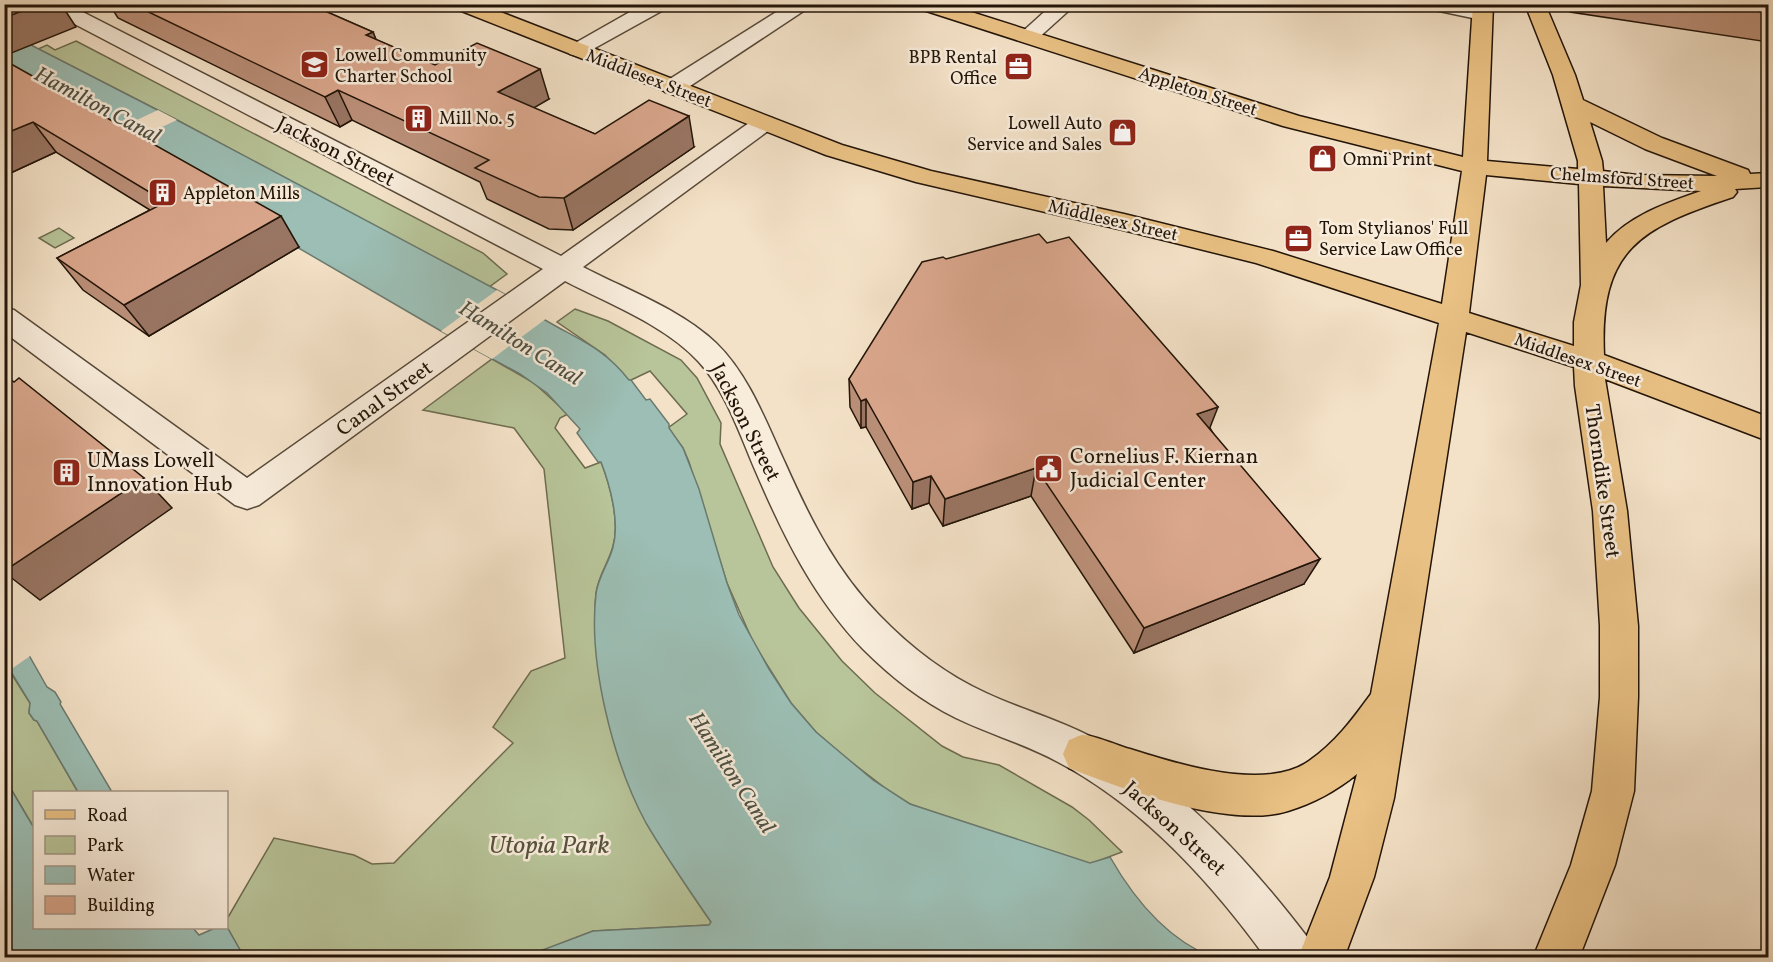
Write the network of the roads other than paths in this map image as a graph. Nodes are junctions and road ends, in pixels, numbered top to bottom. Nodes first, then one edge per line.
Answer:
1 (51, 4) edge
2 (461, 4) edge
3 (660, 4) edge
4 (804, 4) edge
5 (924, 4) edge
6 (1066, 4) edge
7 (1432, 4) edge
8 (1535, 4) edge
9 (1483, 9) edge
10 (1028, 37) junction
11 (577, 50) junction
12 (673, 87) junction
13 (1572, 103) junction
14 (764, 123) junction
15 (1475, 167) junction
16 (1591, 178) junction
17 (1763, 181) edge
18 (563, 268) junction
19 (1595, 285) junction
20 (4, 317) edge
21 (1454, 318) junction
22 (1589, 362) junction
23 (1768, 429) edge
24 (1391, 694) junction
25 (1083, 754) junction
26 (1295, 957) edge
27 (1321, 957) edge
28 (1556, 957) edge

1 - 18 street, Jackson Street
2 - 11 main road, Middlesex Street
3 - 11 street
4 - 12 street
5 - 10 main road, Appleton Street
6 - 10 street
7 - 9 street
8 - 13 main road, Thorndike Street
9 - 15 main road
10 - 15 main road, Appleton Street
11 - 12 main road, Middlesex Street
12 - 14 main road, Middlesex Street
13 - 16 main road, Thorndike Street
13 - 17 main road
14 - 18 street, Canal Street
14 - 21 main road, Middlesex Street
15 - 16 main road, Chelmsford Street
15 - 21 main road
16 - 17 main road, Chelmsford Street
16 - 19 main road, Thorndike Street
17 - 19 main road
18 - 20 street, Canal Street
18 - 25 street, Jackson Street
19 - 22 main road, Thorndike Street
21 - 22 main road, Middlesex Street
21 - 24 main road
22 - 23 main road, Middlesex Street
22 - 28 main road, Thorndike Street
24 - 25 main road
24 - 27 main road
25 - 26 street, Jackson Street

